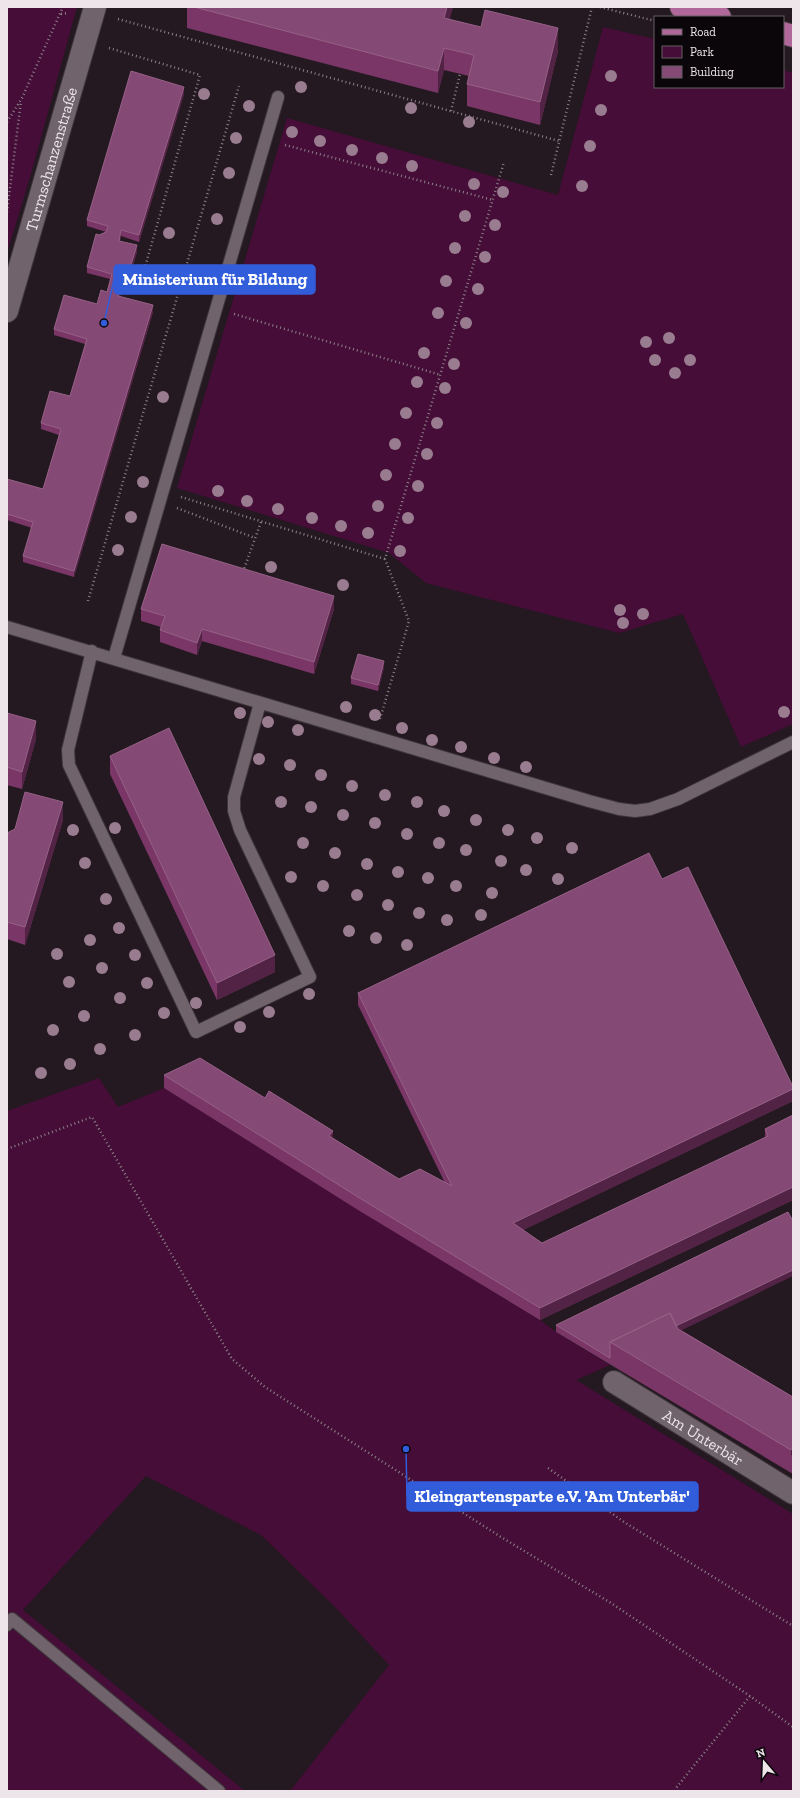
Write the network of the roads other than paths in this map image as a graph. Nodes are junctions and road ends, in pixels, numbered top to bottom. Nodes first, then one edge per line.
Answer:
1 (681, 7) edge
2 (95, 10) edge
3 (716, 16) edge
4 (278, 97) dead end
5 (7, 311) edge
6 (7, 627) edge
7 (92, 652) junction
8 (114, 658) junction
9 (260, 703) junction
10 (793, 742) edge
11 (614, 1382) dead end
12 (793, 1493) edge
13 (7, 1625) edge
14 (220, 1791) edge

1 - 3 main road
2 - 5 street, Turmschanzenstraße
4 - 8 lane
6 - 7 lane
7 - 8 lane
7 - 9 lane
8 - 9 lane
9 - 10 lane
11 - 12 street, Am Unterbär
13 - 14 lane

